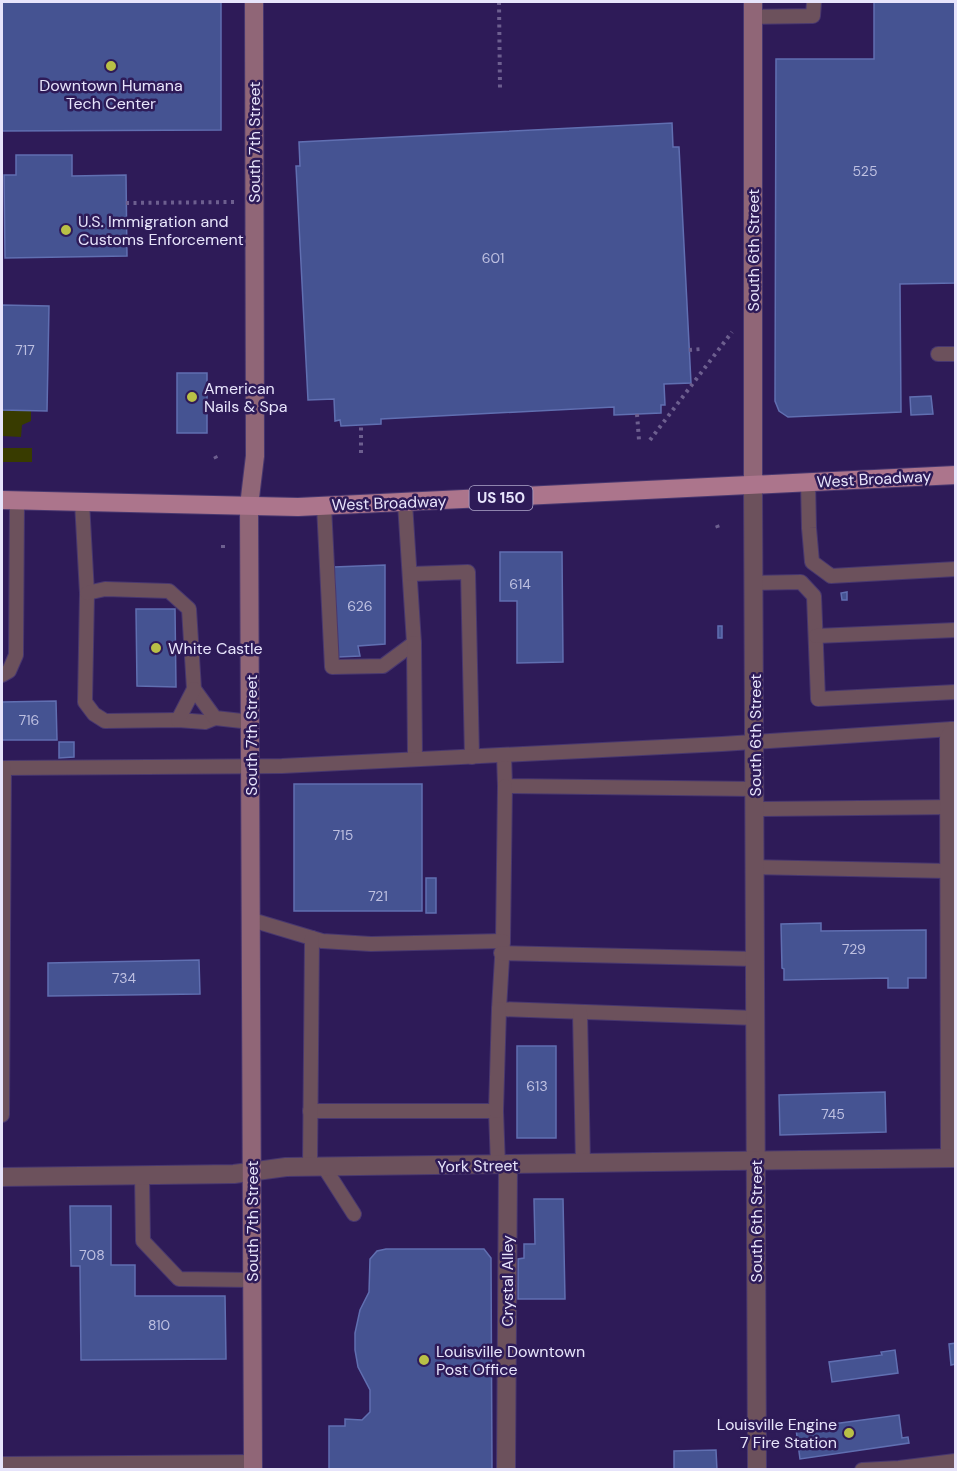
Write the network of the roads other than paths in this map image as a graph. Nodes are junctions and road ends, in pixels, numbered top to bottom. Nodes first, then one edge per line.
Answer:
1 (254, 2) edge
2 (814, 2) edge
3 (753, 9) edge
4 (938, 354) dead end
5 (956, 354) edge
6 (956, 475) edge
7 (808, 482) junction
8 (753, 484) junction
9 (9, 500) edge
10 (82, 502) junction
11 (405, 503) junction
12 (249, 506) junction
13 (324, 506) junction
14 (812, 562) junction
15 (956, 569) edge
16 (411, 574) junction
17 (831, 576) junction
18 (801, 582) junction
19 (754, 583) junction
20 (87, 593) junction
21 (814, 596) junction
22 (956, 630) edge
23 (816, 636) junction
24 (414, 643) junction
25 (2, 675) edge
26 (194, 689) junction
27 (956, 692) edge
28 (215, 718) junction
29 (178, 720) junction
30 (251, 722) junction
31 (954, 729) edge
32 (755, 741) junction
33 (504, 755) junction
34 (472, 756) junction
35 (415, 759) junction
36 (251, 766) junction
37 (3, 768) edge
38 (505, 786) junction
39 (755, 789) junction
40 (952, 807) edge
41 (755, 809) junction
42 (755, 867) junction
43 (948, 871) junction
44 (252, 920) junction
45 (312, 938) junction
46 (502, 947) junction
47 (756, 959) junction
48 (499, 1010) junction
49 (580, 1012) junction
50 (756, 1018) junction
51 (310, 1111) junction
52 (496, 1111) junction
53 (2, 1115) edge
54 (952, 1158) edge
55 (756, 1162) junction
56 (583, 1164) junction
57 (502, 1166) junction
58 (317, 1167) junction
59 (252, 1171) junction
60 (142, 1175) junction
61 (2, 1177) edge
62 (354, 1214) dead end
63 (252, 1280) junction
64 (955, 1461) edge
65 (2, 1466) edge
66 (253, 1467) edge
67 (899, 1469) edge
68 (506, 1470) edge
69 (756, 1470) edge
70 (862, 1470) edge

1 - 12 street, South 7th Street
2 - 3 lane
3 - 8 street, South 6th Street
4 - 5 lane
6 - 7 main road, West Broadway / US 150
7 - 8 main road, West Broadway / US 150
7 - 14 lane
8 - 11 main road, West Broadway / US 150
8 - 19 street, South 6th Street
9 - 10 main road, West Broadway / US 150
9 - 25 lane
10 - 12 main road, West Broadway / US 150
10 - 20 lane
11 - 13 main road, West Broadway / US 150
11 - 16 lane
12 - 13 main road, West Broadway / US 150
12 - 30 street, South 7th Street
13 - 24 lane
14 - 17 lane
14 - 18 lane
15 - 17 lane
16 - 24 lane
16 - 34 lane
17 - 21 lane
18 - 19 lane
18 - 21 lane
19 - 32 street, South 6th Street
20 - 26 lane
20 - 29 lane
21 - 23 lane
22 - 23 lane
23 - 27 lane
24 - 35 lane
26 - 28 lane
26 - 29 lane
28 - 29 lane
28 - 30 lane
30 - 36 street, South 7th Street
31 - 32 lane
31 - 40 lane
32 - 33 lane
32 - 39 street, South 6th Street
33 - 34 lane
33 - 38 lane
34 - 35 lane
35 - 36 lane
36 - 37 lane
36 - 44 street, South 7th Street
37 - 53 lane
38 - 39 lane
38 - 46 lane
39 - 41 street, South 6th Street
40 - 41 lane
40 - 43 lane
41 - 42 street, South 6th Street
42 - 43 lane
42 - 47 street, South 6th Street
43 - 54 lane
44 - 45 lane
44 - 59 street, South 7th Street
45 - 46 lane
45 - 51 lane
46 - 47 lane
46 - 48 lane
47 - 50 street, South 6th Street
48 - 49 lane
48 - 52 lane
49 - 50 lane
49 - 56 lane
50 - 55 street, South 6th Street
51 - 52 lane
51 - 58 lane
52 - 57 lane
54 - 55 street, York Street
55 - 56 street, York Street
55 - 69 street, South 6th Street
56 - 57 street, York Street
57 - 58 street, York Street
57 - 68 street, Crystal Alley
58 - 59 street, York Street
58 - 62 lane
59 - 60 street, York Street
59 - 63 street, South 7th Street
60 - 61 street, York Street
60 - 63 lane
63 - 66 street, South 7th Street
64 - 67 lane
65 - 66 street
67 - 70 lane

